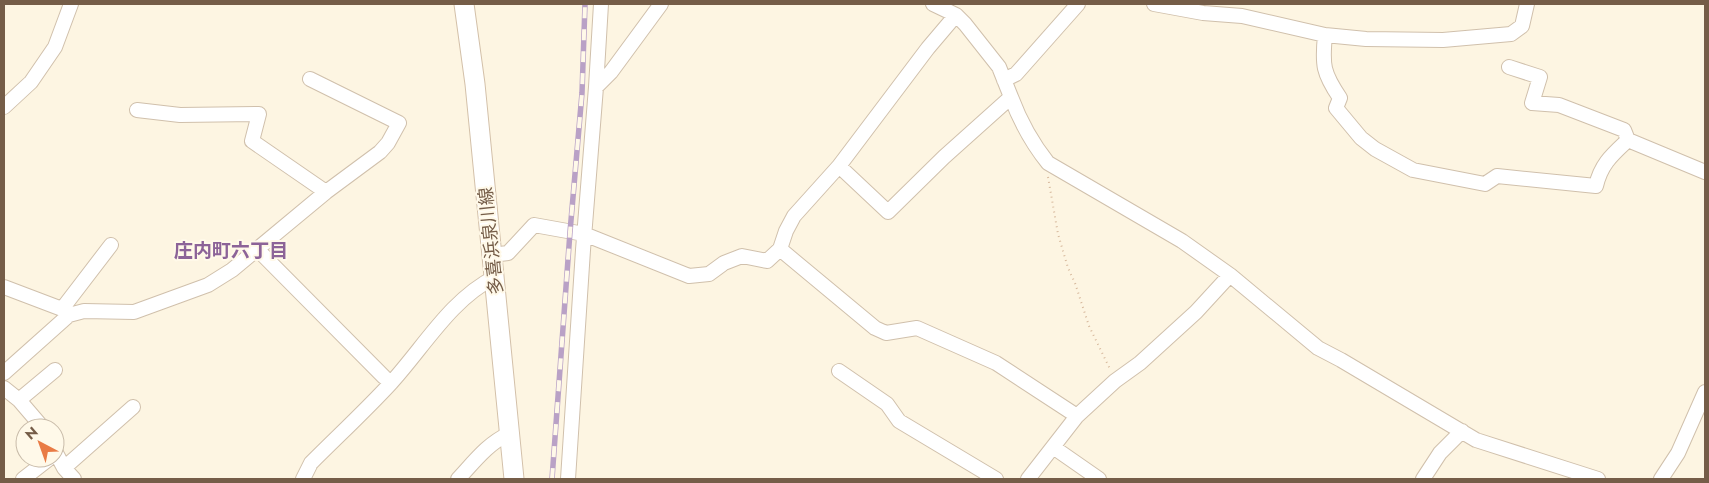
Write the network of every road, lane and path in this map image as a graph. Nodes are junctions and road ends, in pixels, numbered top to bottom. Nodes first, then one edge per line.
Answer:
1 (71, 4) edge
2 (464, 4) edge
3 (601, 4) edge
4 (661, 4) edge
5 (933, 4) edge
6 (1078, 4) edge
7 (1154, 4) edge
8 (1526, 4) edge
9 (956, 15) junction
10 (1325, 35) junction
11 (1509, 67) dead end
12 (310, 79) dead end
13 (1004, 80) junction
14 (596, 87) junction
15 (1012, 97) junction
16 (4, 107) edge
17 (137, 110) dead end
18 (1628, 140) junction
19 (1048, 163) junction
20 (839, 166) junction
21 (1705, 172) edge
22 (326, 192) junction
23 (584, 234) junction
24 (111, 245) dead end
25 (258, 250) junction
26 (780, 250) junction
27 (492, 255) junction
28 (1230, 275) junction
29 (495, 277) junction
30 (4, 287) edge
31 (65, 312) junction
32 (55, 370) dead end
33 (839, 371) dead end
34 (4, 373) edge
35 (1115, 380) junction
36 (391, 383) junction
37 (4, 388) edge
38 (1705, 392) edge
39 (19, 400) junction
40 (133, 407) dead end
41 (1077, 416) junction
42 (34, 418) edge
43 (1462, 431) junction
44 (509, 434) junction
45 (1053, 447) junction
46 (65, 467) edge
47 (37, 468) edge
48 (64, 468) edge
49 (23, 479) edge
50 (74, 479) edge
51 (303, 479) edge
52 (458, 479) edge
53 (514, 479) edge
54 (568, 479) edge
55 (996, 479) edge
56 (1028, 479) edge
57 (1099, 479) edge
58 (1423, 479) edge
59 (1598, 479) edge
60 (1661, 479) edge

1 - 16 street
2 - 27 main road, 多喜浜泉川線
3 - 14 street
4 - 14 street
5 - 9 street
6 - 13 street
7 - 10 street
8 - 10 street
9 - 13 street
9 - 20 street
10 - 18 street
11 - 18 street
12 - 22 street
13 - 15 street
14 - 23 street
15 - 19 street
15 - 20 street
17 - 22 street
18 - 21 street
19 - 28 street
19 - 35 path
20 - 26 street
22 - 25 street
23 - 26 street
23 - 27 street
23 - 54 street
24 - 31 street
25 - 31 street
25 - 36 street
26 - 41 street
27 - 29 main road, 多喜浜泉川線
28 - 35 street
28 - 43 street
29 - 36 street
29 - 44 main road, 多喜浜泉川線
30 - 31 street
31 - 34 street
32 - 39 street
33 - 55 street
35 - 41 street
36 - 51 street
37 - 39 street
38 - 60 street
39 - 42 street
40 - 46 street
41 - 45 street
43 - 58 street
43 - 59 street
44 - 52 street
44 - 53 main road, 多喜浜泉川線
45 - 56 street
45 - 57 street
47 - 49 street
48 - 50 street

